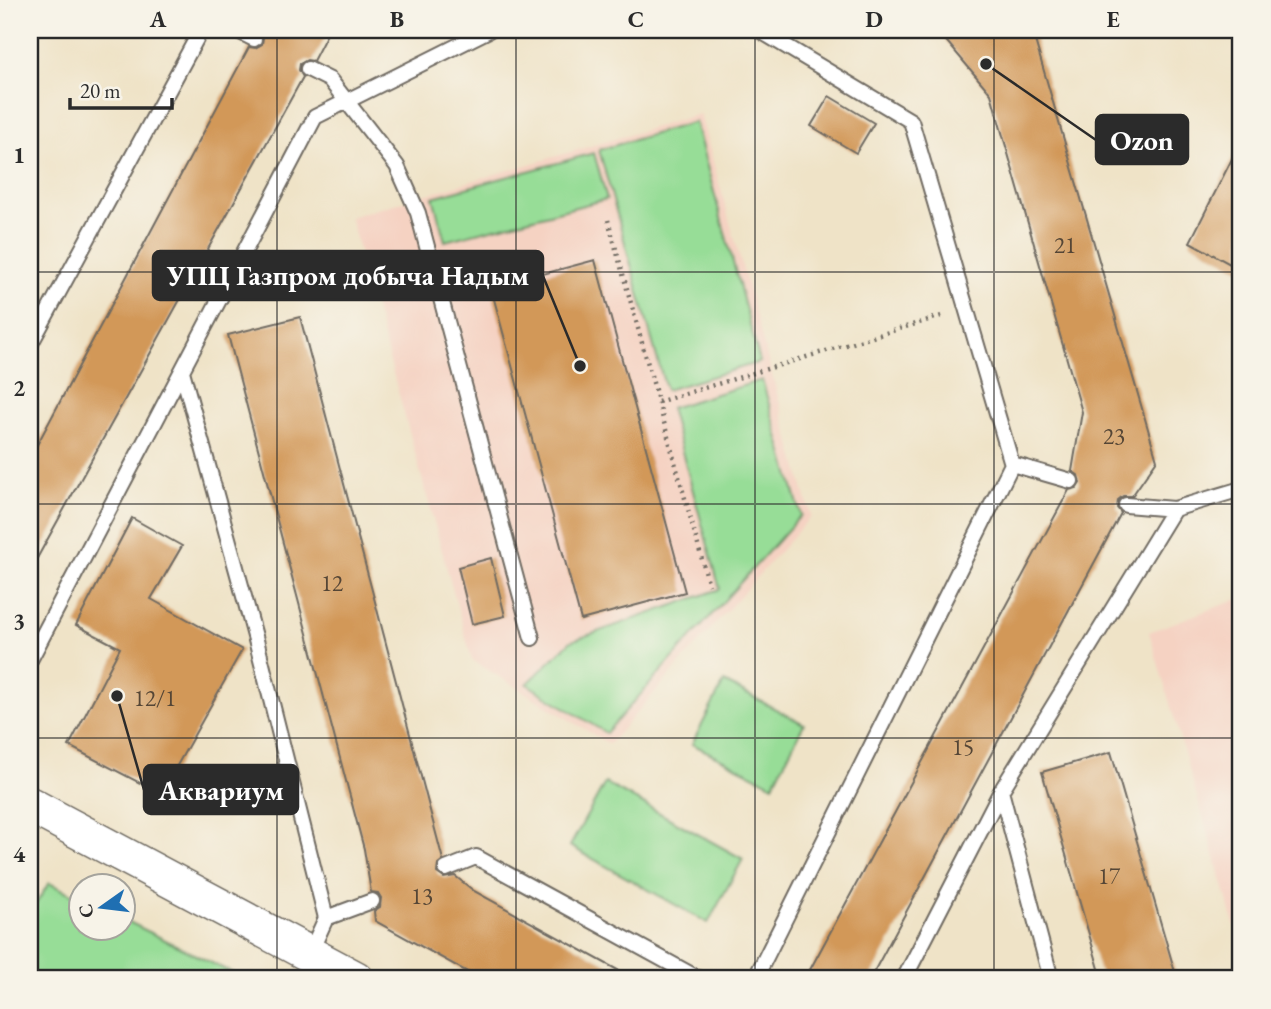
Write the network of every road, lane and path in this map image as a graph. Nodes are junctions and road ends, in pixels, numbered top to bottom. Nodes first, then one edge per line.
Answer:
1 (201, 30) edge
2 (236, 30) edge
3 (489, 30) edge
4 (759, 30) edge
5 (254, 39) dead end
6 (309, 69) dead end
7 (347, 101) junction
8 (608, 220) dead end
9 (967, 308) junction
10 (30, 345) edge
11 (182, 371) junction
12 (658, 402) junction
13 (1012, 464) junction
14 (1071, 481) dead end
15 (1241, 489) edge
16 (1126, 505) dead end
17 (1174, 509) junction
18 (709, 585) dead end
19 (532, 638) dead end
20 (30, 660) edge
21 (1001, 791) junction
22 (30, 805) edge
23 (446, 869) dead end
24 (372, 901) dead end
25 (326, 918) junction
26 (310, 954) junction
27 (356, 979) edge
28 (699, 979) edge
29 (755, 979) edge
30 (904, 979) edge
31 (1051, 979) edge

1 - 10 lane
2 - 5 lane
3 - 7 lane
4 - 9 lane
6 - 7 lane
7 - 11 lane
7 - 19 lane
8 - 12 path
9 - 12 path
9 - 13 lane
11 - 20 lane
11 - 25 lane
12 - 18 path
13 - 14 lane
13 - 29 lane
15 - 17 lane
16 - 17 lane
17 - 21 lane
21 - 30 lane
21 - 31 lane
22 - 26 street
23 - 28 lane
24 - 25 lane
25 - 26 lane
26 - 27 street

